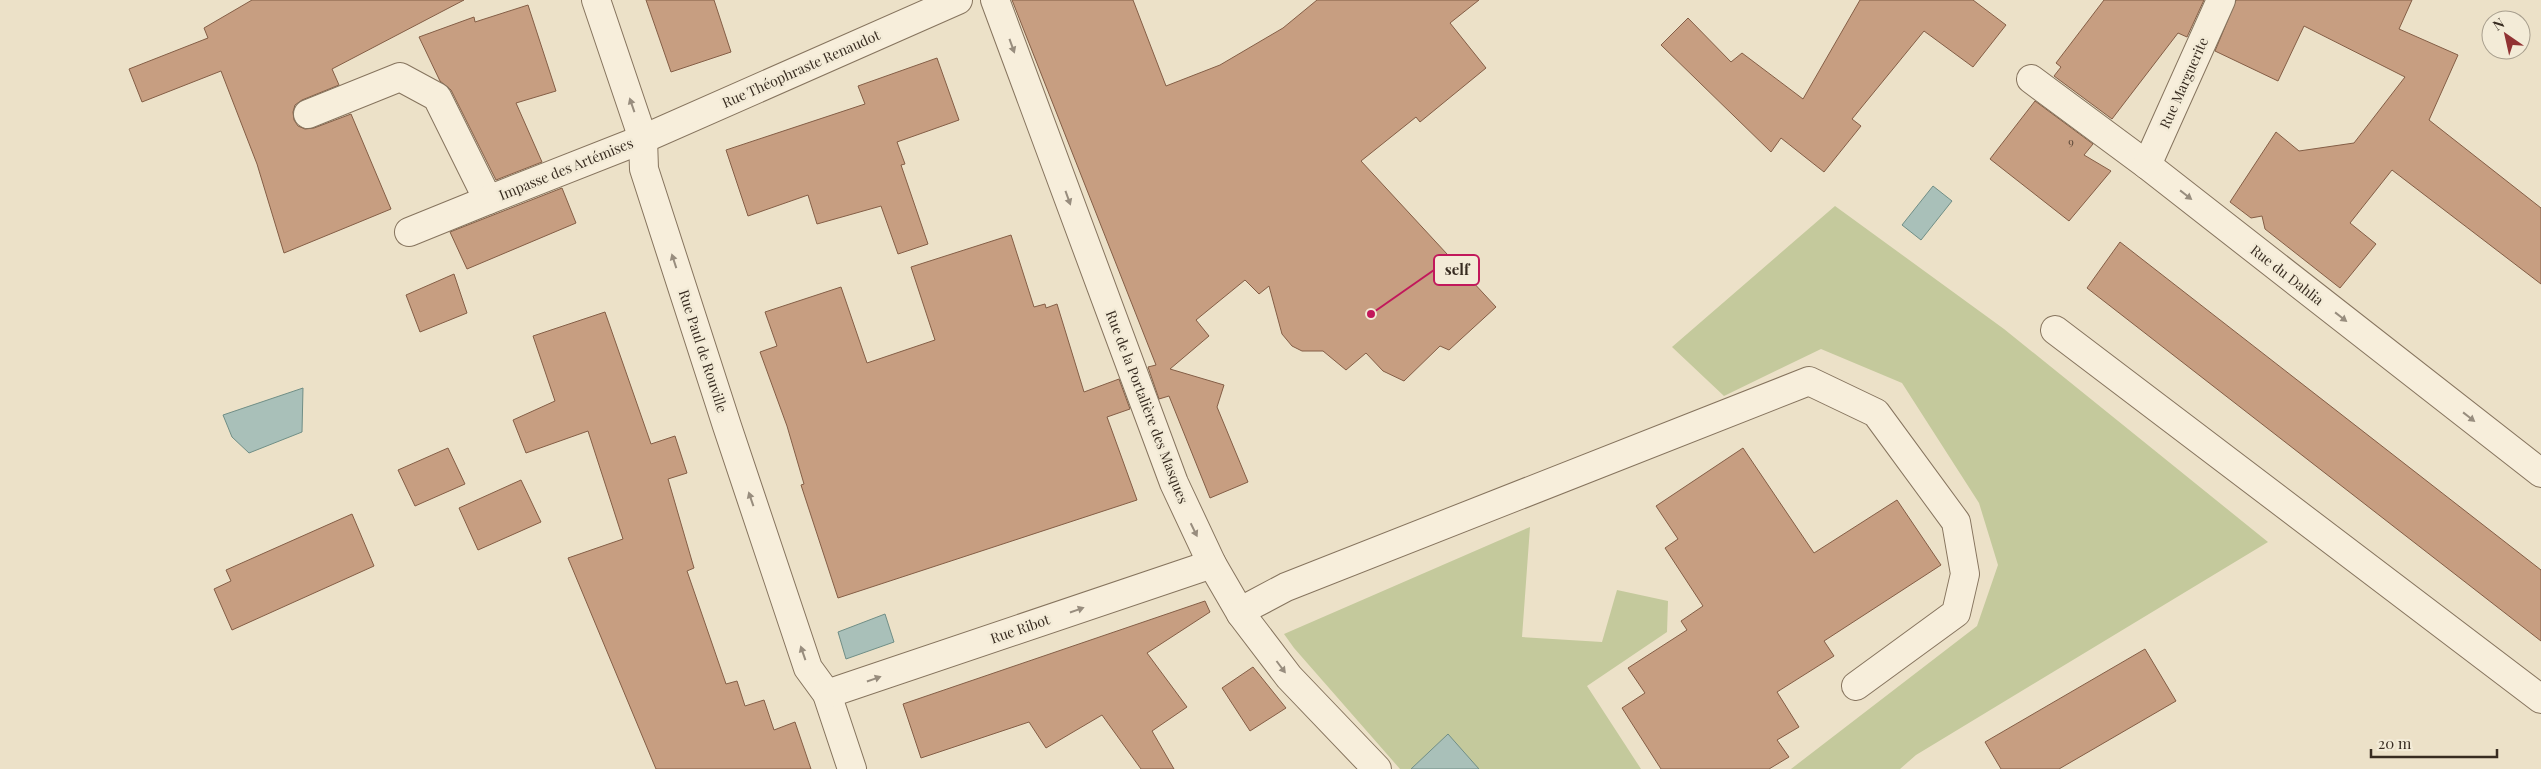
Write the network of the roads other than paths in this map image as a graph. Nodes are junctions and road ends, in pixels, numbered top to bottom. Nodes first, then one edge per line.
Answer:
1 (596, 0) edge
2 (958, 0) edge
3 (995, 0) edge
4 (2221, 0) edge
5 (2031, 78) dead end
6 (308, 114) dead end
7 (644, 139) junction
8 (2147, 165) junction
9 (488, 200) junction
10 (409, 232) dead end
11 (2054, 330) dead end
12 (2541, 473) edge
13 (1212, 564) junction
14 (1241, 614) junction
15 (1856, 686) dead end
16 (828, 694) junction
17 (2541, 699) edge
18 (852, 769) edge
19 (1377, 769) edge

7 -> 1 street, Rue Paul de Rouville
2 - 7 street, Rue Théophraste Renaudot
3 -> 13 street, Rue de la Portalière des Masques
4 - 8 street, Rue Marguerite
5 - 8 street, Rue du Dahlia
6 - 9 street, Impasse des Artémises
7 - 9 street, Impasse des Artémises
16 -> 7 street, Rue Paul de Rouville
8 -> 12 street, Rue du Dahlia
9 - 10 street, Impasse des Artémises
11 - 17 street
13 - 14 street, Rue de la Portalière des Masques
16 -> 13 street, Rue Ribot
14 - 15 street
14 -> 19 street, Rue de la Portalière des Masques
16 - 18 street, Rue Paul de Rouville

